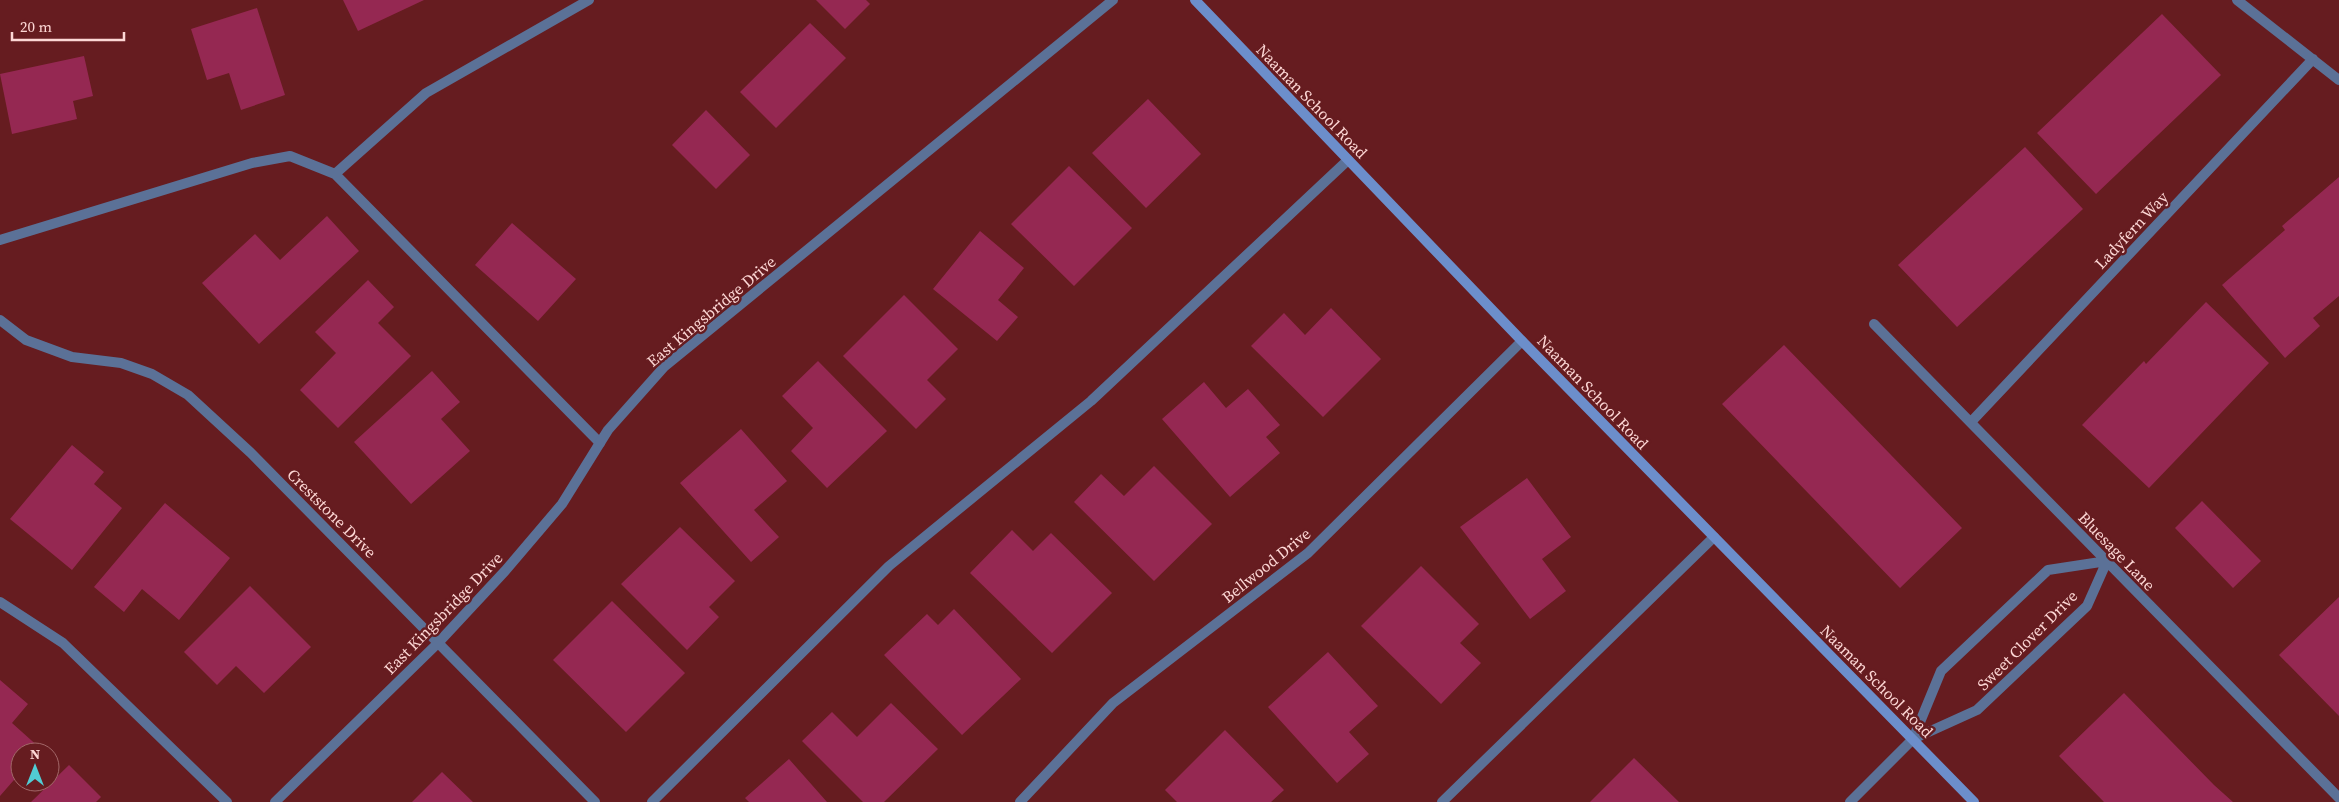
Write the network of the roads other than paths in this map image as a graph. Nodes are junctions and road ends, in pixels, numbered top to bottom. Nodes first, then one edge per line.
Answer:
1 (590, 0) edge
2 (1113, 0) edge
3 (1195, 0) edge
4 (2237, 0) edge
5 (2313, 59) junction
6 (2339, 80) edge
7 (1348, 160) junction
8 (335, 174) junction
9 (0, 240) edge
10 (0, 320) edge
11 (1874, 324) dead end
12 (1522, 341) junction
13 (1971, 422) junction
14 (600, 443) junction
15 (1714, 536) junction
16 (2106, 561) junction
17 (0, 602) edge
18 (438, 643) junction
19 (1913, 739) junction
20 (2339, 798) edge
21 (226, 802) edge
22 (275, 802) edge
23 (595, 802) edge
24 (652, 802) edge
25 (1020, 802) edge
26 (1442, 802) edge
27 (1850, 802) edge
28 (1974, 802) edge

1 - 8 street
2 - 14 street, East Kingsbridge Drive
3 - 7 main road, Naaman School Road
4 - 5 street
5 - 6 street
5 - 13 street, Ladyfern Way
7 - 12 main road, Naaman School Road
7 - 24 street
8 - 9 street
8 - 14 street
10 - 18 street, Creststone Drive
11 - 13 street, Bluesage Lane
12 - 15 main road, Naaman School Road
12 - 25 street, Bellwood Drive
13 - 16 street, Bluesage Lane
14 - 18 street, East Kingsbridge Drive
15 - 19 main road, Naaman School Road
15 - 26 street
16 - 19 street, Sweet Clover Drive
16 - 19 street, Sweet Clover Drive
16 - 20 street, Bluesage Lane
17 - 21 street
18 - 22 street, East Kingsbridge Drive
18 - 23 street, Creststone Drive
19 - 27 street
19 - 28 main road, Naaman School Road

